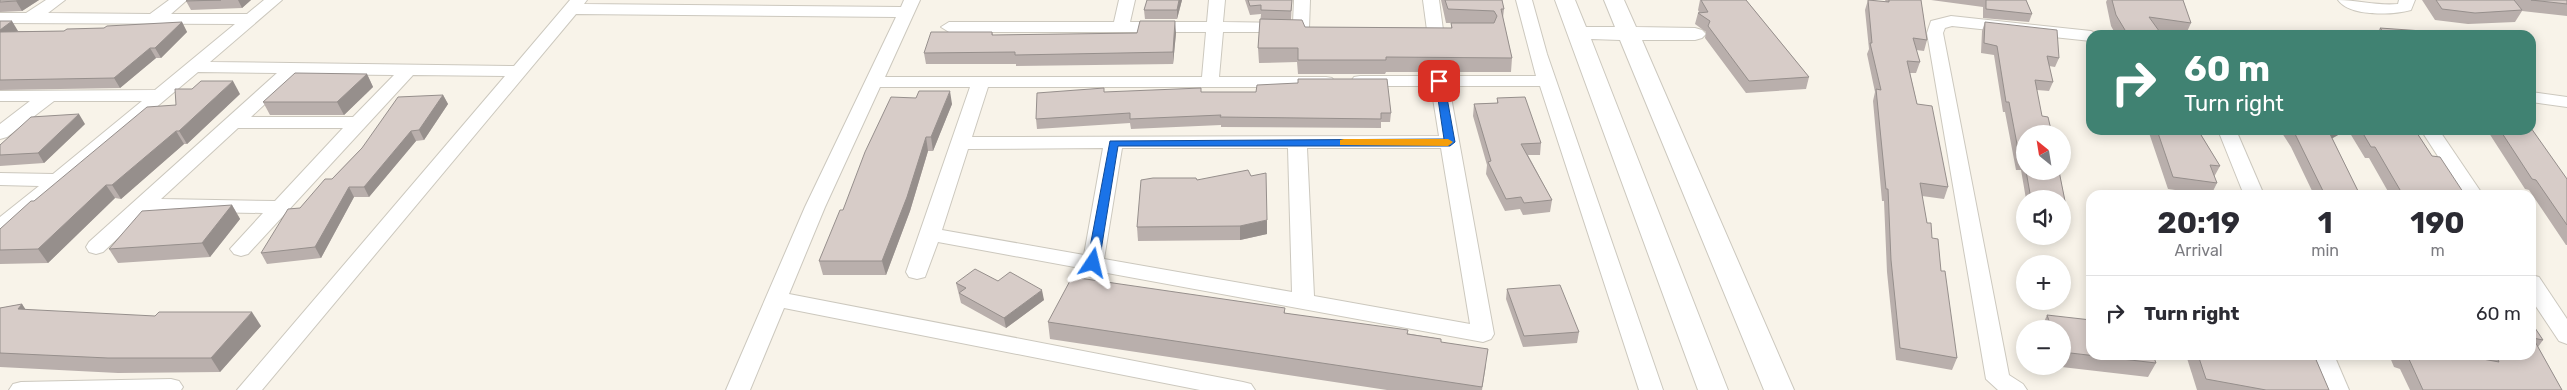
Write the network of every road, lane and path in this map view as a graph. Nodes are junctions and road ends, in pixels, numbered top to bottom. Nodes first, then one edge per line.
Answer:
1 (57, 0) edge
2 (179, 0) edge
3 (274, 0) edge
4 (1127, 0) edge
5 (1217, 0) edge
6 (1302, 0) edge
7 (1431, 0) edge
8 (1524, 0) edge
9 (1565, 0) edge
10 (1614, 0) edge
11 (2346, 0) edge
12 (2407, 0) edge
13 (575, 4) edge
14 (909, 6) edge
15 (0, 18) edge
16 (30, 18) junction
17 (155, 18) junction
18 (252, 19) junction
19 (1121, 26) junction
20 (1215, 26) junction
21 (949, 27) dead end
22 (1301, 28) junction
23 (1320, 28) edge
24 (1416, 30) edge
25 (1435, 30) junction
26 (1452, 30) edge
27 (1577, 33) junction
28 (1627, 33) junction
29 (1696, 34) dead end
30 (2086, 35) edge
31 (193, 67) junction
32 (292, 68) junction
33 (408, 70) junction
34 (518, 71) junction
35 (1439, 81) junction
36 (1547, 81) junction
37 (873, 82) junction
38 (981, 82) junction
39 (1210, 82) junction
40 (160, 95) junction
41 (0, 96) edge
42 (49, 96) junction
43 (2536, 98) edge
44 (2567, 102) edge
45 (234, 122) junction
46 (359, 123) junction
47 (0, 133) edge
48 (2229, 135) edge
49 (2433, 135) edge
50 (1450, 142) junction
51 (960, 143) junction
52 (1114, 143) junction
53 (1297, 143) junction
54 (0, 179) edge
55 (58, 180) junction
56 (2252, 190) edge
57 (2470, 190) edge
58 (142, 205) junction
59 (280, 207) junction
60 (0, 228) edge
61 (930, 234) junction
62 (96, 247) dead end
63 (241, 249) dead end
64 (1093, 263) junction
65 (917, 272) dead end
66 (2536, 290) edge
67 (776, 299) junction
68 (1303, 302) junction
69 (2567, 336) edge
70 (2324, 360) edge
71 (171, 387) dead end
72 (116, 389) edge
73 (21, 390) edge
74 (249, 390) edge
75 (738, 390) edge
76 (1243, 390) edge
77 (1651, 390) edge
78 (1713, 390) edge
79 (1779, 390) edge
80 (2015, 390) edge
81 (2337, 390) edge

1 - 16 street
2 - 17 street
3 - 18 street
4 - 19 street
5 - 20 street
6 - 22 street
7 - 25 street
8 - 36 street
9 - 27 street
10 - 28 street
11 - 12 street
13 - 14 street
13 - 34 street
14 - 37 street
15 - 16 street
16 - 17 street
17 - 18 street
18 - 31 street
19 - 20 street
19 - 21 street
20 - 22 street
20 - 39 street
22 - 23 street
24 - 25 street
25 - 26 street
27 - 28 street
27 - 78 street
28 - 29 street
28 - 79 street
30 - 80 street
31 - 32 street
31 - 40 street
32 - 33 street
32 - 45 street
33 - 34 street
33 - 46 street
34 - 74 street
35 - 36 street
35 - 39 street
35 - 50 street
36 - 77 street
37 - 38 street
37 - 67 street
38 - 39 street
38 - 51 street
40 - 42 street
40 - 55 street
41 - 42 street
42 - 47 street
43 - 44 street
45 - 46 street
45 - 58 street
46 - 59 street
48 - 56 street
49 - 57 street
50 - 53 street
50 - 68 street
51 - 52 street
51 - 61 street
52 - 53 street
52 - 64 street
53 - 68 street
54 - 55 street
55 - 60 street
58 - 59 street
58 - 62 street
59 - 63 street
61 - 64 street
61 - 65 street
64 - 68 street
66 - 69 street
67 - 75 street
67 - 76 street
70 - 81 street
71 - 72 street
72 - 73 street

